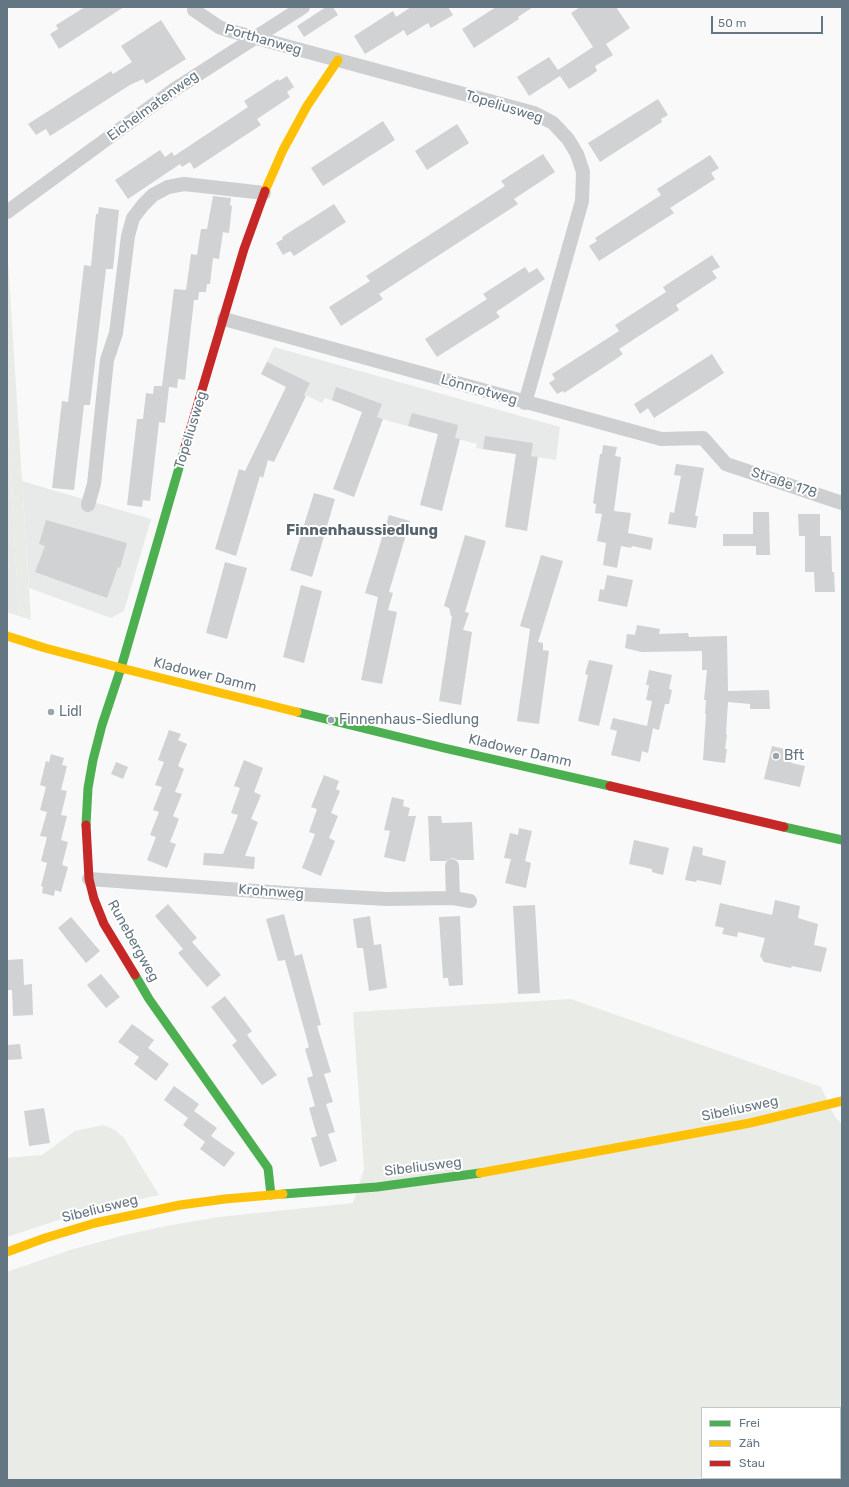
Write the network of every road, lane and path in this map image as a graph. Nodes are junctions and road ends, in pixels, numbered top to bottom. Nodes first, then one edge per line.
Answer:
1 (303, 7) edge
2 (194, 10) dead end
3 (256, 38) junction
4 (338, 60) junction
5 (264, 193) junction
6 (7, 212) edge
7 (224, 319) junction
8 (525, 402) junction
9 (726, 464) joint
10 (842, 503) edge
11 (88, 505) dead end
12 (7, 636) edge
13 (121, 668) junction
14 (842, 840) edge
15 (452, 866) dead end
16 (89, 879) junction
17 (453, 898) junction
18 (470, 901) dead end
19 (842, 1101) edge
20 (271, 1194) junction
21 (7, 1252) edge

1 - 3 street, Eichelmatenweg
2 - 3 street, Porthanweg
3 - 4 street, Porthanweg
3 - 6 street, Eichelmatenweg
4 - 5 street, Topeliusweg
4 - 8 street, Topeliusweg
5 - 7 street, Topeliusweg
5 - 11 street
7 - 8 street, Lönnrotweg
7 - 13 street, Topeliusweg
8 - 9 street, Lönnrotweg
9 - 10 street, Straße 178
12 - 13 street, Kladower Damm
13 - 14 street, Kladower Damm
13 - 16 street, Runebergweg
15 - 17 street
16 - 17 street, Krohnweg
16 - 20 street, Runebergweg
17 - 18 street, Krohnweg
19 - 20 street, Sibeliusweg
20 - 21 street, Sibeliusweg

